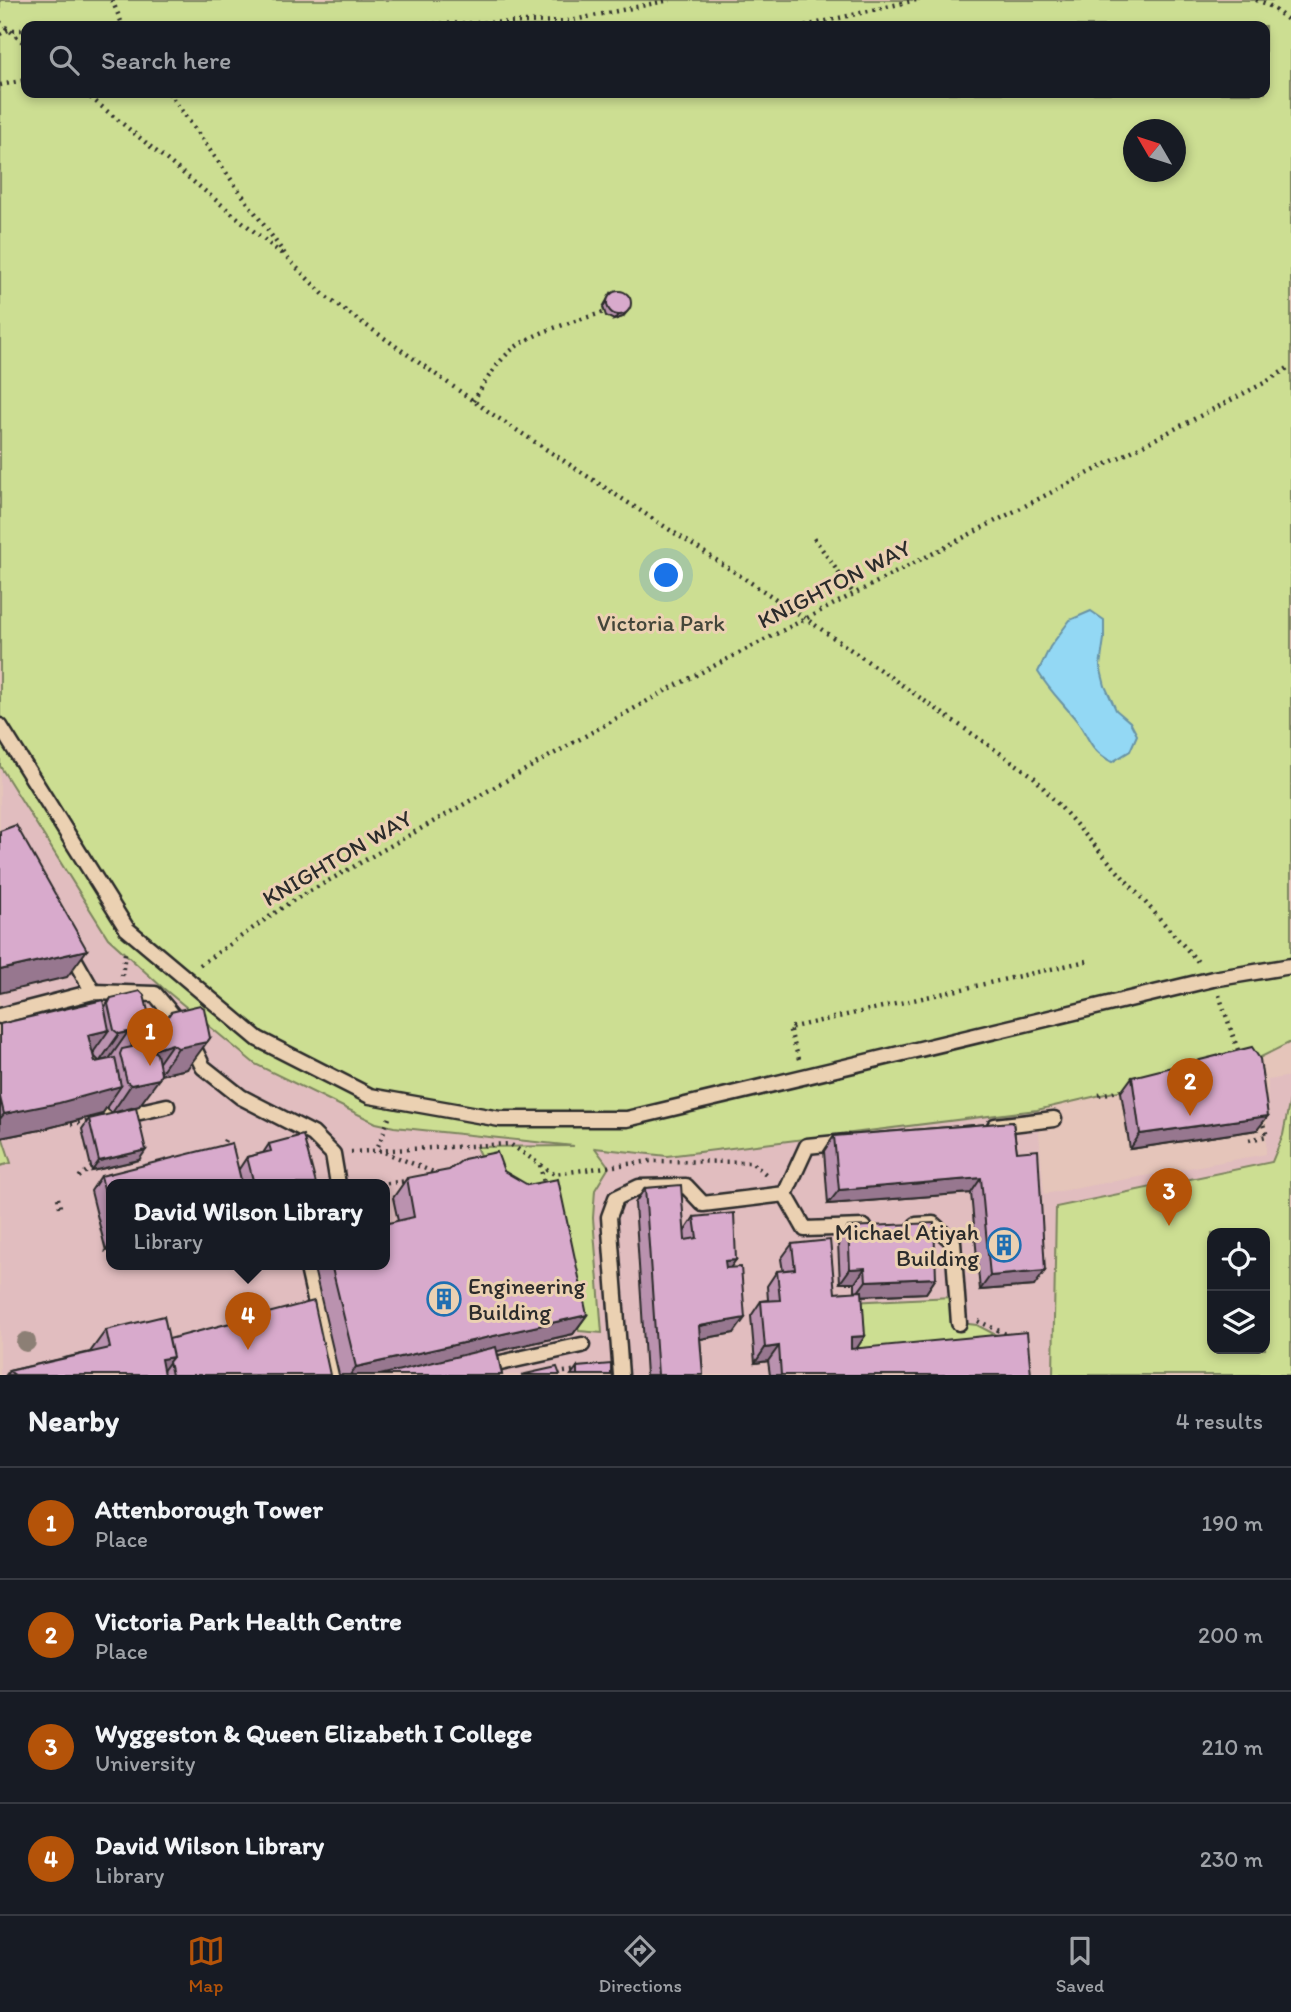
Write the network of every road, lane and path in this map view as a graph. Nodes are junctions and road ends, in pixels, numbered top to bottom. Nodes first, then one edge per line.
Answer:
1 (112, 0) edge
2 (670, 0) edge
3 (916, 0) edge
4 (1256, 0) edge
5 (121, 21) edge
6 (569, 21) edge
7 (826, 21) edge
8 (0, 22) edge
9 (1291, 22) edge
10 (8, 30) junction
11 (21, 30) edge
12 (0, 34) edge
13 (21, 41) edge
14 (21, 81) edge
15 (0, 85) edge
16 (91, 98) edge
17 (173, 98) edge
18 (289, 260) junction
19 (604, 312) edge
20 (1291, 366) edge
21 (474, 401) junction
22 (814, 538) dead end
23 (853, 593) junction
24 (805, 618) junction
25 (0, 726) edge
26 (129, 931) junction
27 (60, 933) edge
28 (1091, 960) dead end
29 (1291, 966) edge
30 (184, 976) junction
31 (1213, 979) junction
32 (120, 994) junction
33 (84, 1004) junction
34 (0, 1016) edge
35 (1242, 1062) edge
36 (804, 1077) junction
37 (1138, 1086) edge
38 (1099, 1096) dead end
39 (395, 1100) junction
40 (167, 1106) dead end
41 (1259, 1111) edge
42 (1054, 1119) dead end
43 (985, 1127) edge
44 (227, 1136) dead end
45 (862, 1140) edge
46 (1249, 1140) edge
47 (377, 1149) junction
48 (218, 1154) edge
49 (333, 1154) junction
50 (540, 1164) junction
51 (91, 1168) dead end
52 (777, 1169) dead end
53 (79, 1177) dead end
54 (431, 1178) edge
55 (337, 1179) edge
56 (418, 1180) edge
57 (390, 1183) edge
58 (785, 1194) junction
59 (547, 1196) edge
60 (58, 1198) dead end
61 (61, 1211) dead end
62 (308, 1270) edge
63 (959, 1323) joint
64 (1015, 1339) edge
65 (582, 1345) dead end
66 (591, 1369) edge
67 (556, 1373) edge
68 (332, 1375) edge
69 (446, 1375) edge
70 (621, 1375) edge

1 - 5 path
2 - 6 path
3 - 7 path
4 - 9 path
8 - 10 path
10 - 11 path
10 - 12 path
10 - 13 path
14 - 15 path
16 - 18 path
17 - 18 path
18 - 21 path
19 - 21 path
20 - 23 path, KNIGHTON WAY
21 - 24 path
22 - 23 path
23 - 24 path, KNIGHTON WAY
24 - 30 path, KNIGHTON WAY
24 - 31 path
25 - 26 lane
26 - 30 lane
26 - 32 path
27 - 33 lane
28 - 36 path
29 - 31 lane
30 - 39 lane
31 - 35 path
31 - 36 lane
32 - 33 lane
32 - 49 lane
33 - 34 lane
33 - 40 lane
36 - 39 lane
37 - 38 path
39 - 47 path
41 - 46 path
42 - 43 lane
44 - 48 path
45 - 58 lane
47 - 49 path
47 - 50 path
47 - 54 path
49 - 55 lane
50 - 52 path
50 - 59 path
51 - 53 path
56 - 57 path
58 - 63 lane
58 - 70 lane
60 - 61 path
62 - 68 lane
63 - 64 path
65 - 69 lane
66 - 67 path

